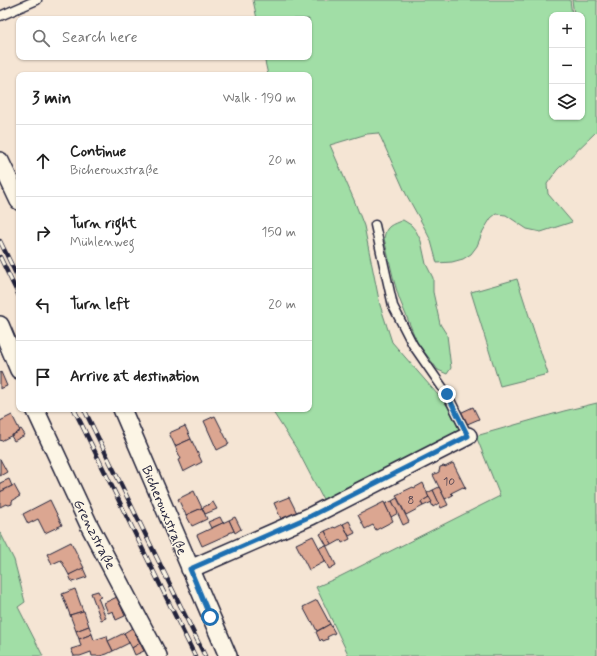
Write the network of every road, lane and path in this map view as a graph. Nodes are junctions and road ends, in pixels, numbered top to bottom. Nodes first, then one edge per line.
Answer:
1 (37, 0) edge
2 (0, 16) edge
3 (0, 161) edge
4 (16, 195) edge
5 (375, 225) dead end
6 (0, 325) edge
7 (16, 363) edge
8 (36, 412) edge
9 (123, 412) edge
10 (468, 436) joint
11 (190, 569) junction
12 (158, 656) edge
13 (228, 656) edge

1 - 2 lane
3 - 4 street
5 - 10 lane
6 - 7 street
8 - 12 street, Grenzstraße
9 - 11 street, Bicherouxstraße
10 - 11 street
11 - 13 street, Bicherouxstraße

